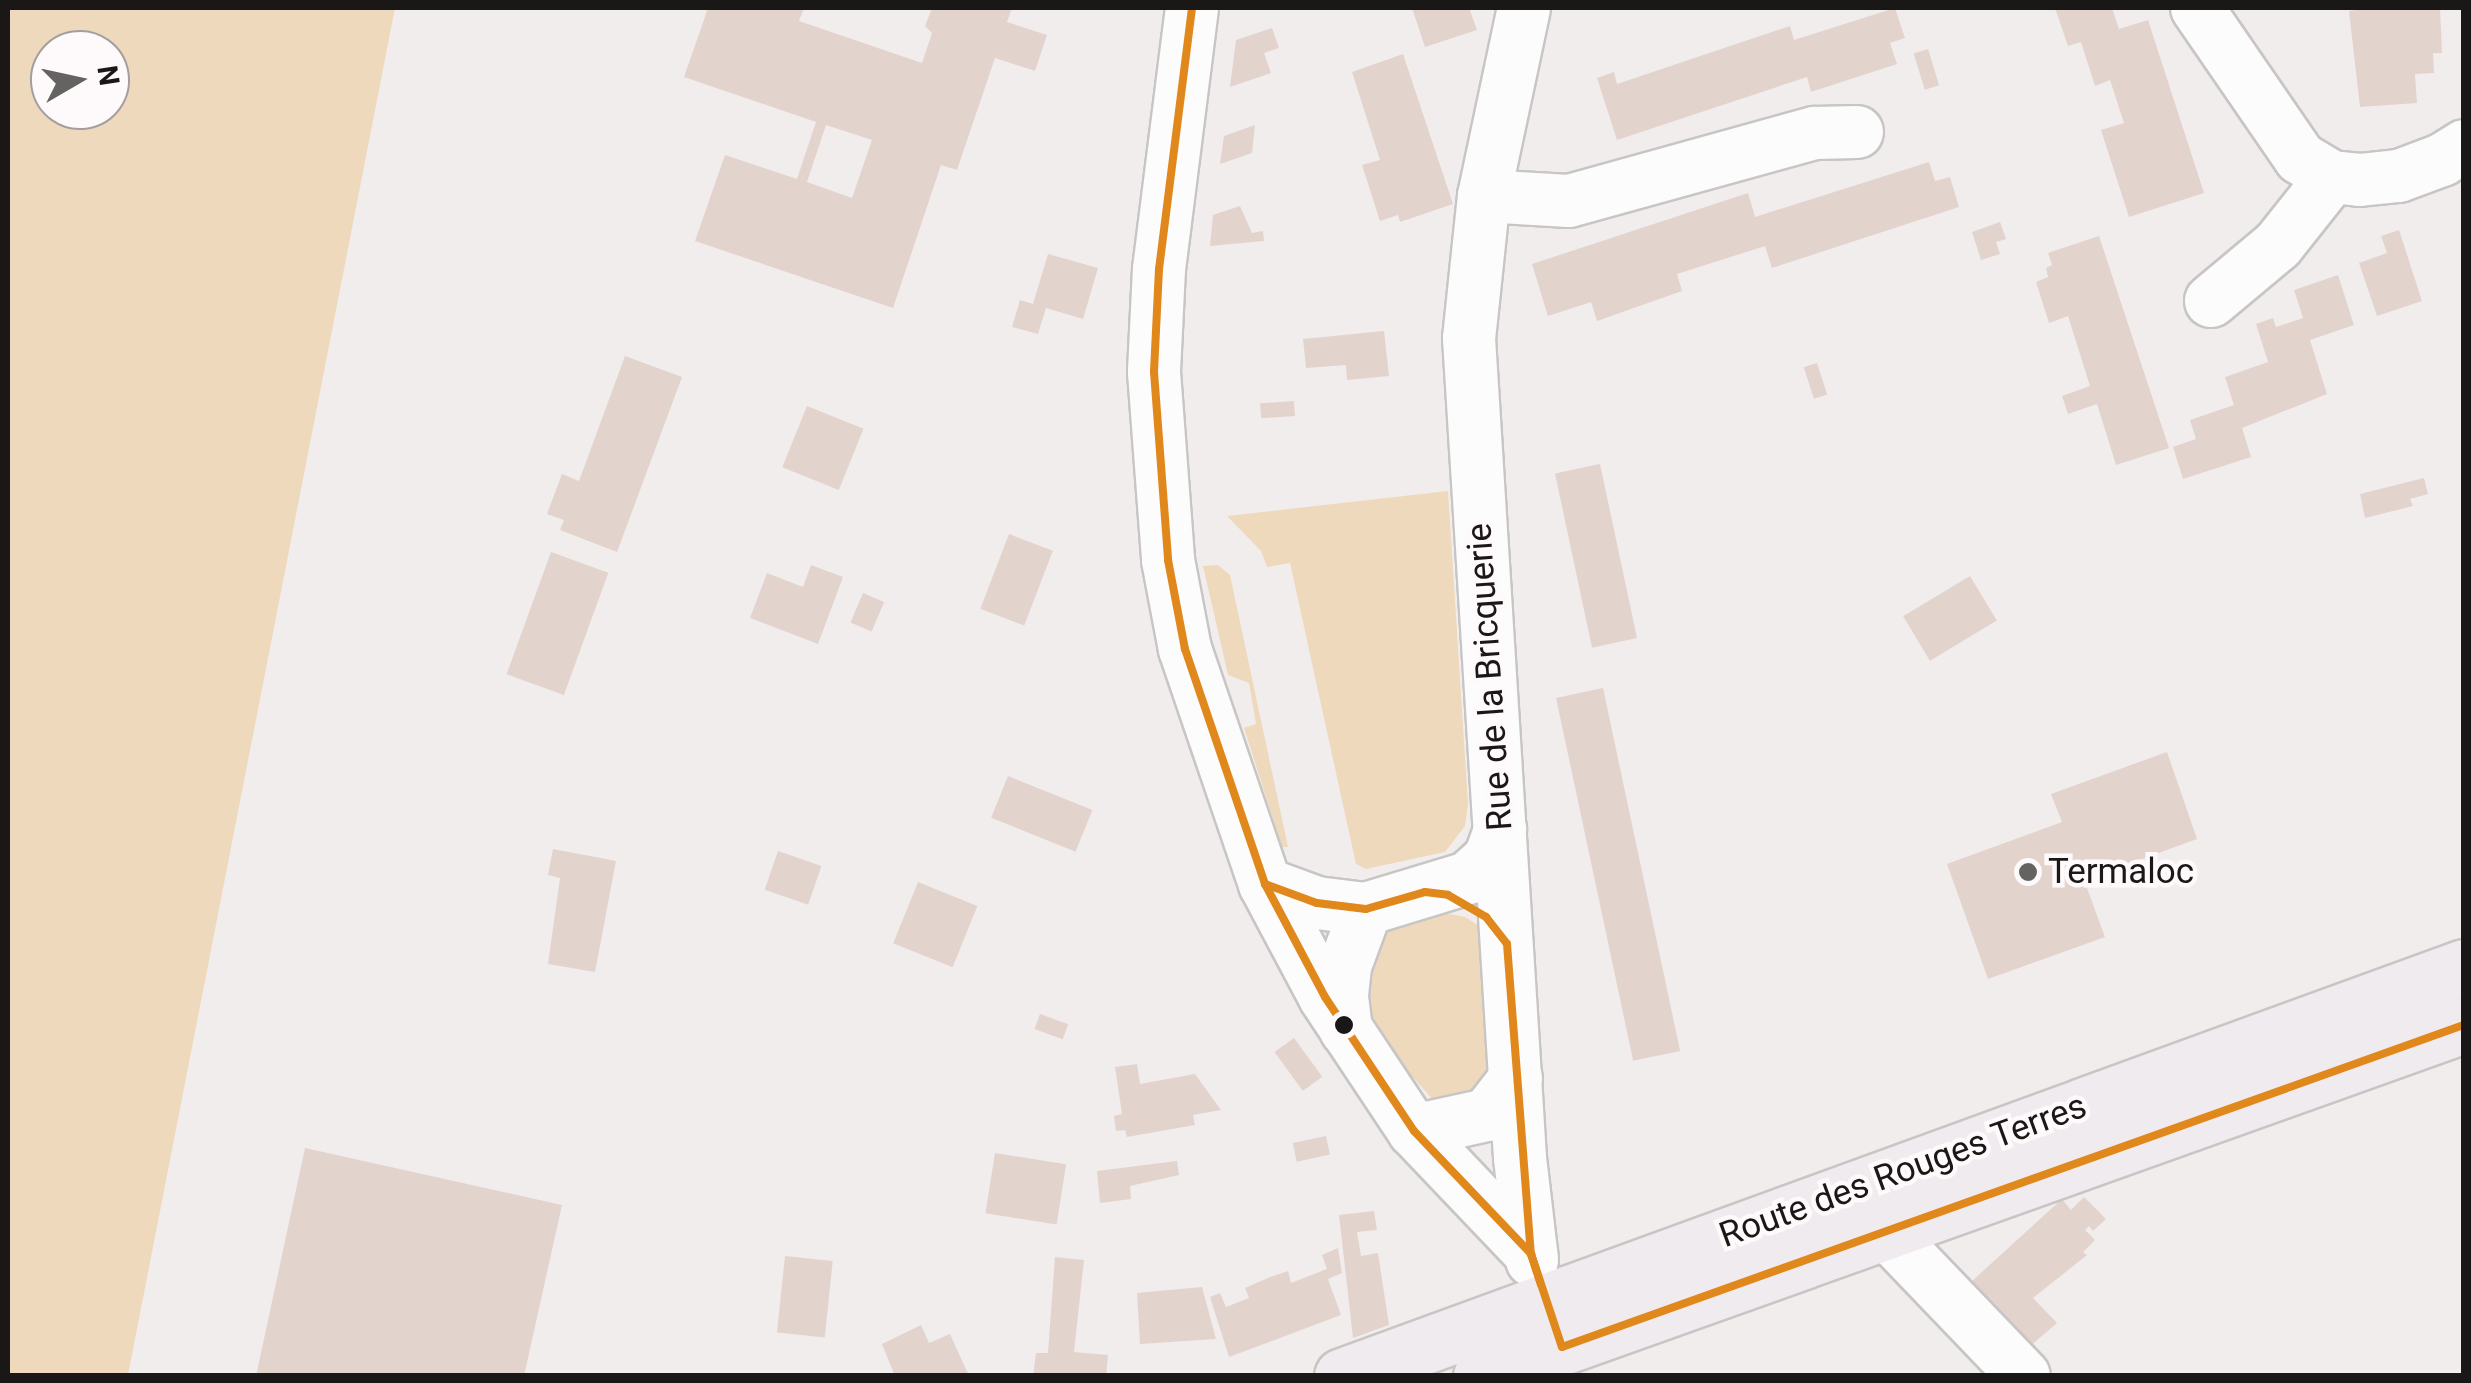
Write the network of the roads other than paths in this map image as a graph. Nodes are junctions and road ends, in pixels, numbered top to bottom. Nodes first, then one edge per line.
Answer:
1 (1192, 8) edge
2 (1524, 8) edge
3 (2197, 8) edge
4 (1857, 132) dead end
5 (2464, 146) edge
6 (2332, 177) junction
7 (1484, 196) junction
8 (2210, 301) dead end
9 (1500, 830) junction
10 (1265, 884) junction
11 (1425, 892) junction
12 (1366, 908) junction
13 (1507, 944) junction
14 (2464, 966) edge
15 (2464, 1025) edge
16 (1347, 1031) junction
17 (1516, 1078) junction
18 (1414, 1131) junction
19 (1884, 1230) junction
20 (1546, 1301) junction
21 (1342, 1376) edge
22 (1481, 1376) edge
23 (2024, 1376) edge

1 - 10 street
2 - 7 street, Rue de la Bricquerie
3 - 6 street
4 - 7 street
5 - 6 street
6 - 8 street
7 - 9 street, Rue de la Bricquerie
9 - 11 street
9 - 13 street, Rue de la Bricquerie
10 - 12 street
10 - 16 street
11 - 12 street
11 - 13 street
12 - 16 street
13 - 17 street, Rue de la Bricquerie
14 - 20 main road, Route des Rouges Terres
15 - 19 main road, Route des Rouges Terres
16 - 18 street
17 - 18 street
17 - 20 street, Rue de la Bricquerie
18 - 20 street
19 - 20 main road, Route des Rouges Terres
19 - 23 street
20 - 21 main road, Route des Rouges Terres
20 - 22 main road, Route des Rouges Terres

